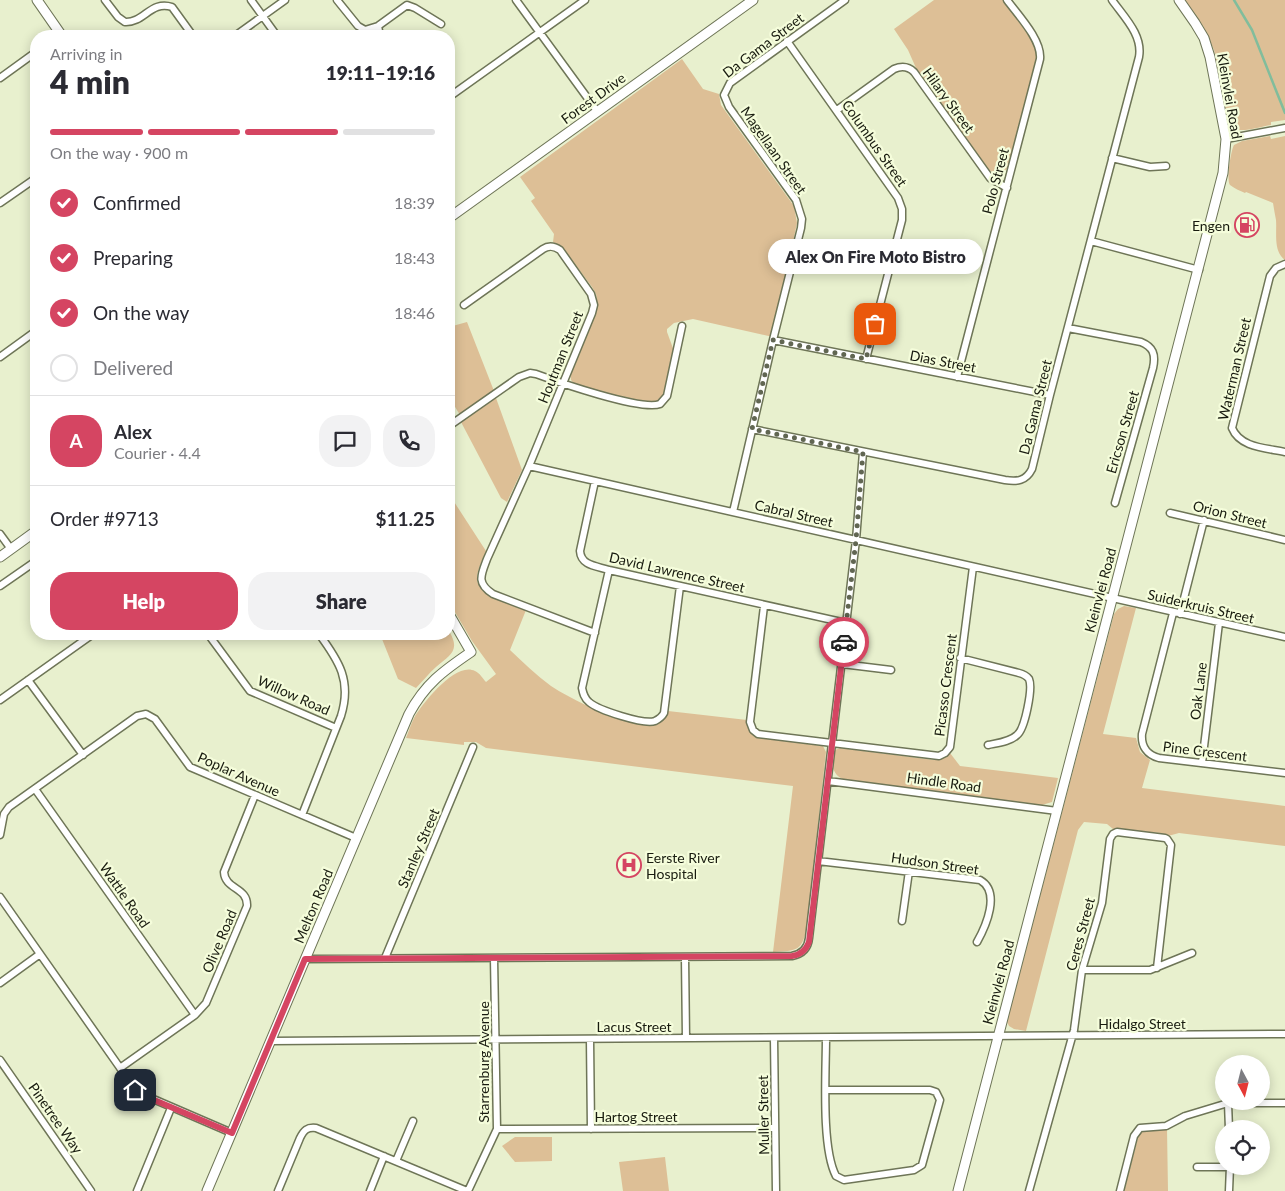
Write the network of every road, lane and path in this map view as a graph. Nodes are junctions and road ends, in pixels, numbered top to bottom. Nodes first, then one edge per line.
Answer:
1 (37, 0) edge
2 (106, 0) edge
3 (251, 0) edge
4 (286, 0) edge
5 (337, 0) edge
6 (516, 0) edge
7 (585, 0) edge
8 (752, 0) edge
9 (845, 0) edge
10 (1007, 0) edge
11 (1112, 0) edge
12 (1179, 0) edge
13 (163, 2) edge
14 (262, 16) junction
15 (441, 24) dead end
16 (378, 26) junction
17 (57, 30) edge
18 (189, 30) edge
19 (243, 30) edge
20 (272, 30) edge
21 (379, 30) edge
22 (540, 32) junction
23 (787, 41) junction
24 (30, 56) edge
25 (0, 78) edge
26 (455, 93) edge
27 (724, 96) joint
28 (837, 110) junction
29 (598, 111) junction
30 (1285, 128) edge
31 (1226, 139) junction
32 (1112, 158) junction
33 (1166, 166) dead end
34 (30, 182) edge
35 (1007, 188) junction
36 (0, 204) edge
37 (455, 214) edge
38 (1091, 241) junction
39 (1284, 264) edge
40 (1199, 270) junction
41 (464, 305) dead end
42 (682, 326) dead end
43 (1068, 328) junction
44 (30, 335) edge
45 (773, 340) junction
46 (0, 357) edge
47 (866, 359) junction
48 (958, 377) junction
49 (562, 384) junction
50 (1050, 395) junction
51 (455, 422) edge
52 (752, 429) junction
53 (863, 452) junction
54 (1285, 452) edge
55 (529, 466) junction
56 (595, 480) junction
57 (1115, 503) dead end
58 (733, 512) junction
59 (1170, 513) dead end
60 (1204, 520) junction
61 (0, 534) edge
62 (30, 535) edge
63 (856, 540) junction
64 (1285, 540) edge
65 (11, 549) junction
66 (0, 557) edge
67 (972, 567) junction
68 (30, 568) edge
69 (609, 570) junction
70 (0, 586) edge
71 (680, 586) junction
72 (1112, 599) junction
73 (764, 606) junction
74 (1177, 614) junction
75 (1219, 623) junction
76 (455, 624) edge
77 (846, 624) junction
78 (596, 634) junction
79 (1285, 638) edge
80 (80, 640) edge
81 (212, 640) edge
82 (323, 640) edge
83 (960, 658) junction
84 (842, 664) junction
85 (891, 670) dead end
86 (28, 680) junction
87 (0, 700) edge
88 (336, 728) junction
89 (832, 744) junction
90 (988, 745) dead end
91 (473, 747) dead end
92 (83, 755) junction
93 (1202, 763) junction
94 (1285, 773) edge
95 (828, 781) junction
96 (35, 789) junction
97 (255, 795) junction
98 (1057, 811) junction
99 (302, 815) junction
100 (0, 835) edge
101 (356, 838) junction
102 (818, 861) junction
103 (909, 871) junction
104 (0, 897) edge
105 (902, 921) dead end
106 (977, 942) dead end
107 (1192, 953) dead end
108 (40, 954) junction
109 (685, 957) junction
110 (385, 958) junction
111 (494, 958) junction
112 (305, 959) junction
113 (1157, 968) junction
114 (1082, 970) junction
115 (0, 983) edge
116 (195, 1015) junction
117 (1285, 1034) edge
118 (998, 1036) junction
119 (1071, 1036) junction
120 (686, 1038) junction
121 (774, 1038) junction
122 (826, 1038) junction
123 (496, 1039) junction
124 (590, 1039) junction
125 (271, 1041) junction
126 (0, 1060) edge
127 (120, 1068) junction
128 (826, 1090) junction
129 (1270, 1103) edge
130 (1285, 1103) edge
131 (1215, 1107) edge
132 (171, 1108) junction
133 (413, 1122) dead end
134 (776, 1128) junction
135 (497, 1129) junction
136 (591, 1129) junction
137 (232, 1133) junction
138 (384, 1156) junction
139 (396, 1161) junction
140 (1197, 1167) dead end
141 (1215, 1167) edge
142 (1230, 1175) edge
143 (91, 1191) edge
144 (137, 1191) edge
145 (207, 1191) edge
146 (278, 1191) edge
147 (370, 1191) edge
148 (468, 1191) edge
149 (776, 1191) edge
150 (958, 1191) edge
151 (1030, 1191) edge
152 (1120, 1191) edge
153 (1229, 1191) edge

1 - 17 street
2 - 13 street
3 - 14 street
4 - 14 street
5 - 16 street
6 - 22 street
7 - 22 street
8 - 29 street, Forest Drive
9 - 23 street, Da Gama Street
10 - 35 street, Polo Street
11 - 32 street, Da Gama Street
12 - 31 street, Kleinvlei Road
13 - 18 street
14 - 19 street
14 - 20 street
15 - 16 street
16 - 21 street
22 - 26 street
22 - 29 street
23 - 27 street, Da Gama Street
23 - 28 street, Columbus Street
24 - 25 street
27 - 45 street, Magellaan Street
28 - 35 street, Hilary Street
28 - 47 street, Columbus Street
29 - 37 street, Forest Drive
30 - 31 street
31 - 40 street, Kleinvlei Road
32 - 33 street
32 - 38 street, Da Gama Street
34 - 36 street
35 - 48 street, Polo Street
38 - 40 street
38 - 43 street, Da Gama Street
39 - 54 street, Waterman Street
40 - 72 street, Kleinvlei Road
41 - 49 street, Houtman Street
42 - 49 street
43 - 50 street, Da Gama Street
43 - 57 street, Ericson Street
44 - 46 street
45 - 47 street, Dias Street
45 - 52 street, Magellaan Street
47 - 48 street, Dias Street
48 - 50 street, Dias Street
49 - 51 street
49 - 55 street, Houtman Street
50 - 53 street, Da Gama Street
52 - 53 street, Da Gama Street
52 - 58 street, Magellaan Street
53 - 63 street
55 - 56 street, Cabral Street
55 - 78 street, Houtman Street
56 - 58 street, Cabral Street
56 - 69 street, David Lawrence Street
58 - 63 street, Cabral Street
59 - 60 street, Orion Street
60 - 64 street, Orion Street
60 - 74 street
61 - 65 street
62 - 65 street
63 - 67 street, Cabral Street
63 - 77 street
65 - 66 street
67 - 72 street, Cabral Street
67 - 83 street, Picasso Crescent
68 - 70 street
69 - 71 street, David Lawrence Street
69 - 78 street
71 - 73 street, David Lawrence Street
71 - 78 street
72 - 74 street, Suiderkruis Street
72 - 98 street, Kleinvlei Road
73 - 77 street, David Lawrence Street
73 - 89 street, Picasso Crescent
74 - 75 street, Suiderkruis Street
74 - 93 street, Pine Crescent
75 - 79 street, Suiderkruis Street
75 - 93 street, Oak Lane
76 - 101 street, Melton Road
77 - 84 street
80 - 86 street
81 - 88 street, Willow Road
82 - 88 street
83 - 89 street, Picasso Crescent
83 - 90 street
84 - 85 street
84 - 89 street
86 - 87 street
86 - 92 street
88 - 99 street
89 - 95 street
91 - 110 street, Stanley Street
92 - 96 street, Poplar Avenue
92 - 97 street, Poplar Avenue
93 - 94 street, Pine Crescent
95 - 98 street, Hindle Road
95 - 102 street
96 - 100 street, Poplar Avenue
96 - 116 street, Wattle Road
97 - 99 street, Poplar Avenue
97 - 116 street, Olive Road
98 - 118 street, Kleinvlei Road
99 - 101 street, Poplar Avenue
101 - 112 street, Melton Road
102 - 103 street, Hudson Street
102 - 109 street
103 - 105 street
103 - 106 street, Hudson Street
104 - 108 street
107 - 113 street
108 - 115 street
108 - 127 street
109 - 111 street
109 - 120 street
110 - 111 street
110 - 112 street
111 - 123 street, Starrenburg Avenue
112 - 125 street, Melton Road
113 - 114 street
113 - 114 street, Ceres Street
114 - 119 street, Ceres Street
116 - 127 street, Olive Road
117 - 119 street, Hidalgo Street
118 - 119 street, Hidalgo Street
118 - 122 street, Lacus Street
118 - 150 street, Kleinvlei Road
119 - 151 street, Ceres Street
120 - 121 street, Lacus Street
120 - 124 street, Lacus Street
121 - 122 street, Lacus Street
121 - 134 street, Muller Street
122 - 128 street
123 - 124 street, Lacus Street
123 - 125 street, Lacus Street
123 - 135 street, Starrenburg Avenue
124 - 136 street
125 - 137 street, Melton Road
126 - 143 street, Pinetree Way
127 - 132 street
128 - 128 street
129 - 130 street
131 - 152 street
132 - 137 street
132 - 144 street
133 - 139 street
134 - 136 street, Hartog Street
134 - 149 street, Muller Street
135 - 136 street, Hartog Street
135 - 148 street, Starrenburg Avenue
137 - 145 street, Melton Road
138 - 139 street
138 - 146 street
138 - 147 street
139 - 148 street
140 - 141 street
142 - 153 street

